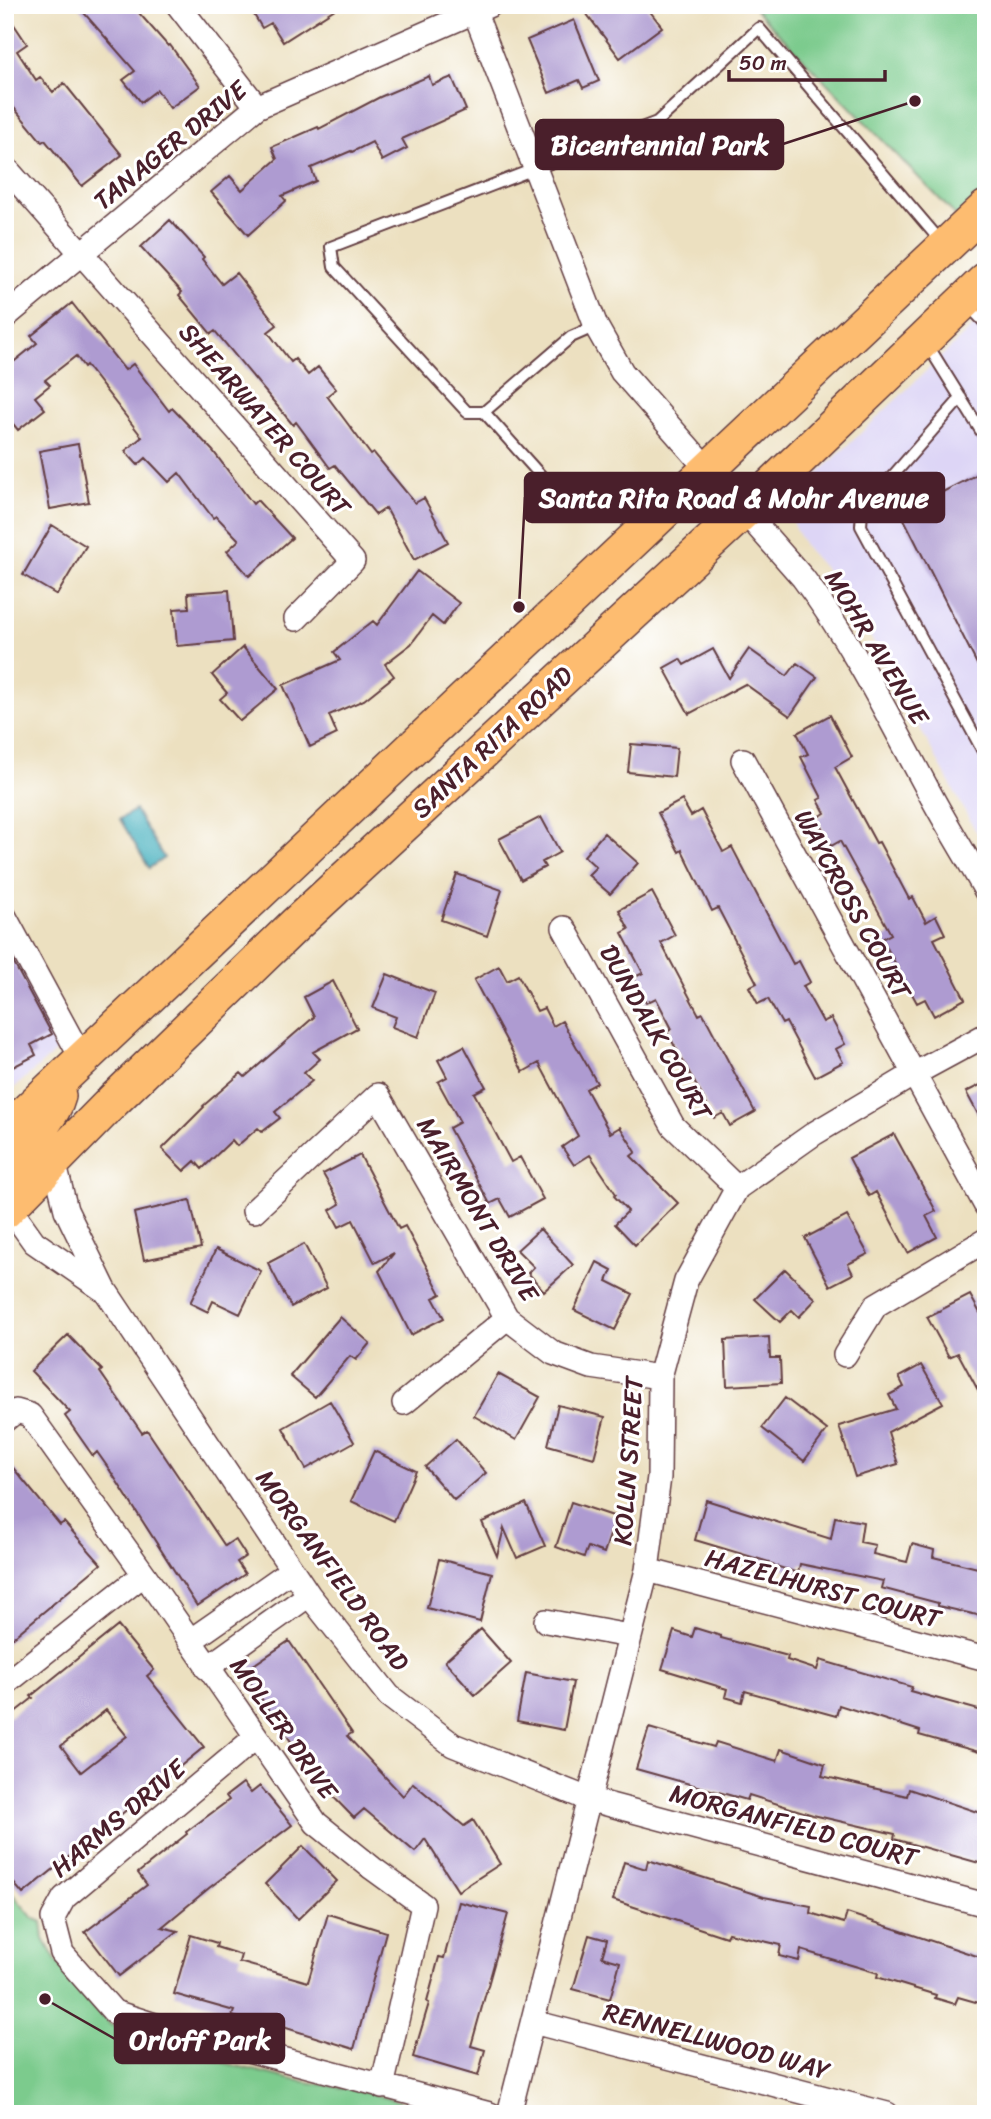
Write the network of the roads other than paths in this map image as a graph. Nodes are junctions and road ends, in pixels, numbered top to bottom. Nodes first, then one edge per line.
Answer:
1 (178, 5) edge
2 (479, 7) edge
3 (257, 107) junction
4 (5, 167) edge
5 (535, 169) junction
6 (986, 208) edge
7 (945, 246) junction
8 (81, 252) junction
9 (978, 302) edge
10 (5, 317) edge
11 (596, 326) junction
12 (923, 339) junction
13 (961, 398) junction
14 (484, 412) junction
15 (986, 439) edge
16 (708, 471) junction
17 (542, 477) dead end
18 (743, 511) junction
19 (296, 619) dead end
20 (986, 757) edge
21 (743, 760) dead end
22 (264, 889) junction
23 (986, 890) edge
24 (5, 917) edge
25 (297, 923) junction
26 (564, 928) dead end
27 (986, 1035) edge
28 (72, 1068) junction
29 (914, 1074) junction
30 (5, 1132) edge
31 (54, 1161) junction
32 (737, 1188) junction
33 (986, 1206) edge
34 (7, 1209) edge
35 (254, 1211) dead end
36 (986, 1240) edge
37 (105, 1290) junction
38 (507, 1318) junction
39 (845, 1354) dead end
40 (660, 1377) junction
41 (404, 1403) dead end
42 (11, 1415) edge
43 (292, 1570) junction
44 (647, 1570) junction
45 (144, 1574) junction
46 (309, 1595) junction
47 (546, 1621) dead end
48 (629, 1636) junction
49 (190, 1642) junction
50 (986, 1660) edge
51 (207, 1668) junction
52 (5, 1684) edge
53 (256, 1737) junction
54 (588, 1799) junction
55 (986, 1905) edge
56 (533, 2022) junction
57 (382, 2087) junction
58 (490, 2114) edge
59 (509, 2114) edge
60 (887, 2114) edge

1 - 3 street
2 - 3 street, TANAGER DRIVE
2 - 5 street, MOHR AVENUE
3 - 8 street, TANAGER DRIVE
4 - 8 street
5 - 7 lane
5 - 11 street, MOHR AVENUE
5 - 14 lane
6 - 7 main road, SANTA RITA ROAD
7 - 16 main road, SANTA RITA ROAD
8 - 10 street, TANAGER DRIVE
8 - 19 street, SHEARWATER COURT
9 - 12 main road, SANTA RITA ROAD
11 - 14 lane
11 - 16 street, MOHR AVENUE
12 - 13 lane
12 - 18 main road, SANTA RITA ROAD
13 - 15 lane
13 - 20 lane
14 - 17 lane
16 - 18 street, MOHR AVENUE
16 - 22 main road, SANTA RITA ROAD
18 - 23 street, MOHR AVENUE
18 - 25 main road, SANTA RITA ROAD
21 - 29 street, WAYCROSS COURT
22 - 25 main road
22 - 28 main road, SANTA RITA ROAD
24 - 28 street
25 - 31 main road, SANTA RITA ROAD
26 - 32 street, DUNDALK COURT
27 - 29 street, KOLLN STREET
28 - 30 main road, SANTA RITA ROAD
28 - 34 main road
29 - 32 street, KOLLN STREET
29 - 33 street, WAYCROSS COURT
31 - 34 main road, SANTA RITA ROAD
31 - 37 street, MORGANFIELD ROAD
32 - 40 street, KOLLN STREET
34 - 37 street, MORGANFIELD ROAD
35 - 38 street, MAIRMONT DRIVE
36 - 39 street
37 - 43 street, MORGANFIELD ROAD
38 - 40 street, MAIRMONT DRIVE
38 - 41 street
40 - 44 street, KOLLN STREET
42 - 45 street, MOLLER DRIVE
43 - 46 street, MORGANFIELD ROAD
43 - 49 street
44 - 48 street, KOLLN STREET
44 - 50 street, HAZELHURST COURT
45 - 49 street, MOLLER DRIVE
45 - 52 street
46 - 51 street
46 - 54 street, MORGANFIELD ROAD
47 - 48 street
48 - 54 street, KOLLN STREET
49 - 51 street, MOLLER DRIVE
51 - 53 street, MOLLER DRIVE
53 - 57 street, MOLLER DRIVE
53 - 57 street, HARMS DRIVE
54 - 55 street, MORGANFIELD COURT
54 - 56 street, KOLLN STREET
56 - 59 street, KOLLN STREET
56 - 60 street, RENNELLWOOD WAY
57 - 58 street, HARMS DRIVE

